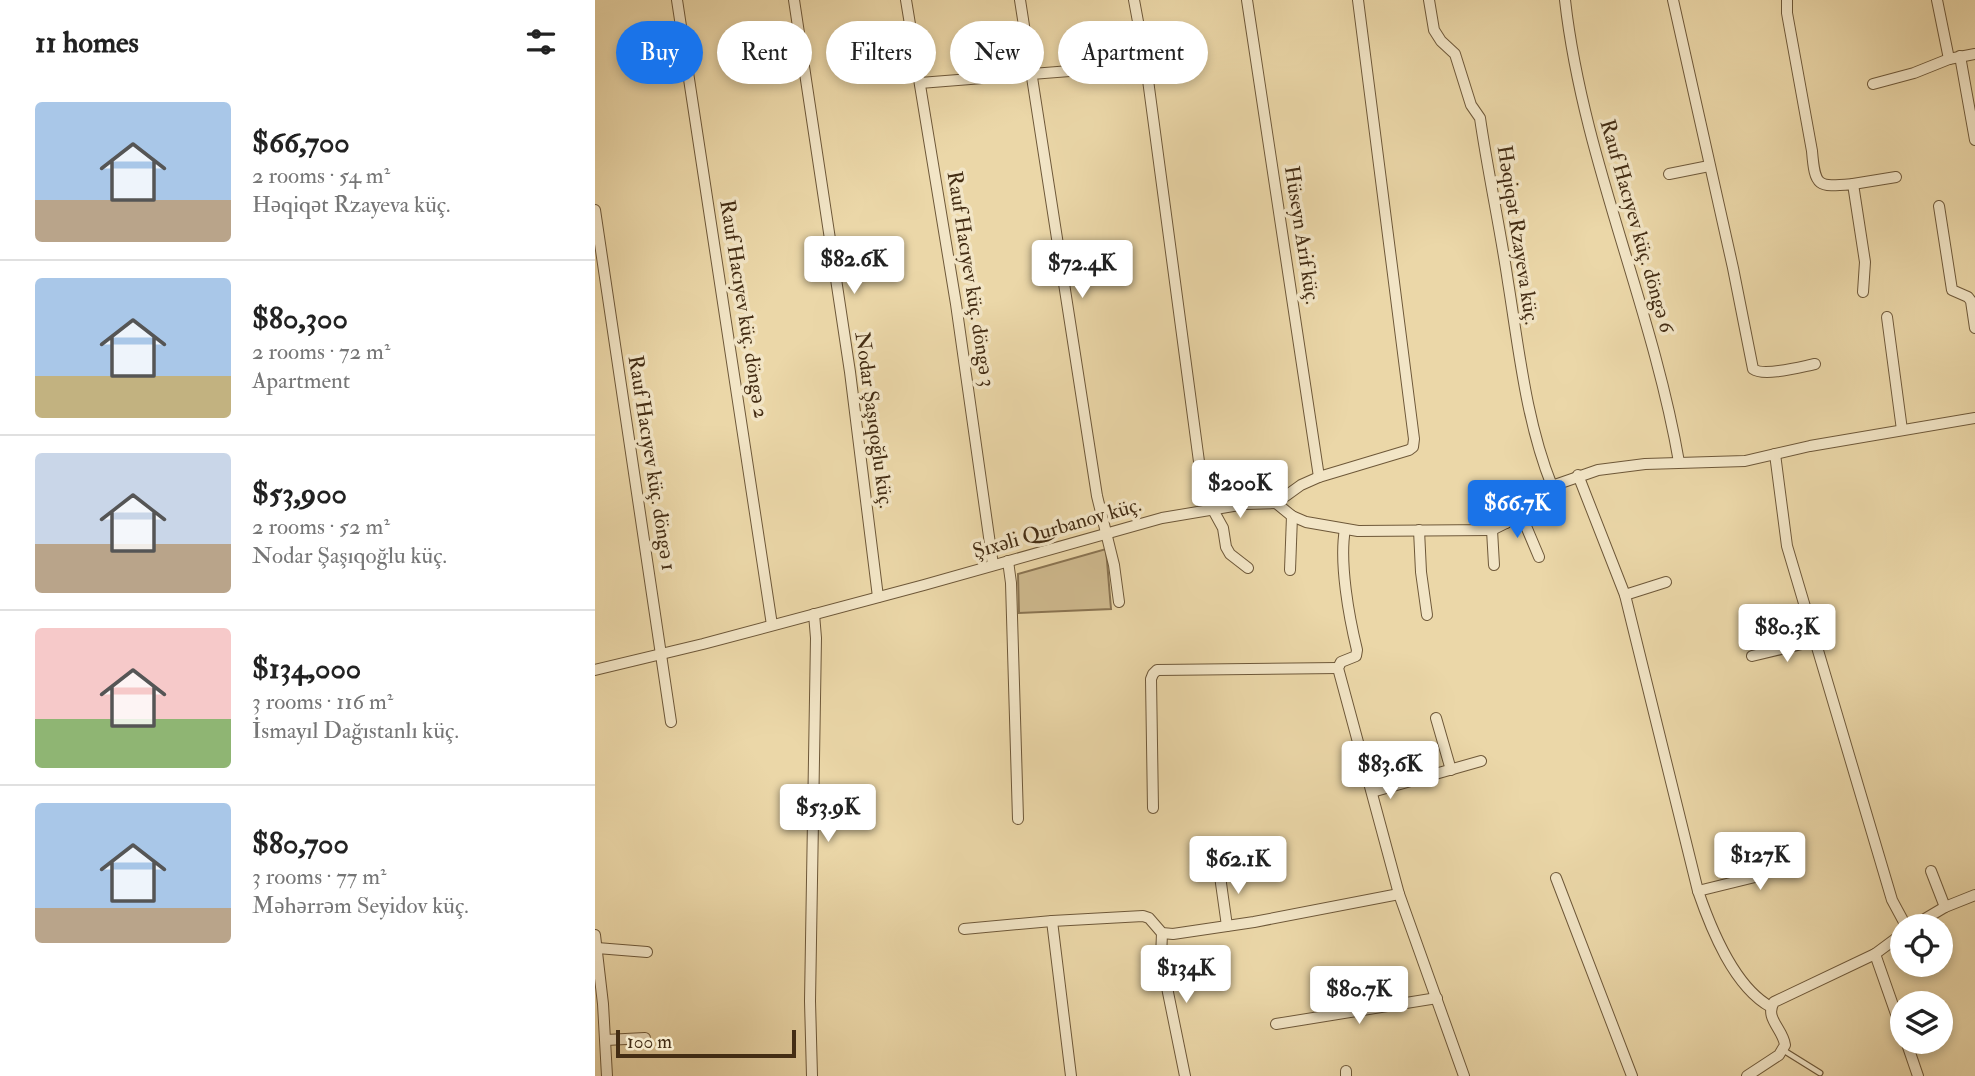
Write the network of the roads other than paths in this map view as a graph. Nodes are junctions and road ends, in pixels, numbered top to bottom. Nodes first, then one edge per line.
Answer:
1 (677, 0) edge
2 (793, 0) edge
3 (906, 0) edge
4 (1020, 0) edge
5 (1134, 0) edge
6 (1247, 0) edge
7 (1358, 0) edge
8 (1429, 0) edge
9 (1566, 0) edge
10 (1673, 0) edge
11 (1787, 0) edge
12 (1937, 0) edge
13 (910, 21) edge
14 (1023, 21) edge
15 (1138, 21) edge
16 (1975, 54) edge
17 (1954, 57) junction
18 (920, 84) edge
19 (1034, 84) edge
20 (1149, 84) edge
21 (1873, 84) dead end
22 (1975, 140) edge
23 (1709, 166) junction
24 (1669, 174) dead end
25 (1896, 177) dead end
26 (1853, 184) junction
27 (1939, 206) dead end
28 (595, 210) edge
29 (1863, 292) dead end
30 (1887, 317) dead end
31 (1975, 328) edge
32 (1815, 364) dead end
33 (1975, 418) edge
34 (1902, 430) junction
35 (1775, 454) junction
36 (1679, 462) junction
37 (1578, 475) junction
38 (1319, 477) junction
39 (1552, 486) junction
40 (1497, 497) dead end
41 (1276, 503) junction
42 (1212, 508) junction
43 (1520, 512) junction
44 (1292, 516) junction
45 (1506, 523) junction
46 (1345, 528) junction
47 (1419, 530) junction
48 (1492, 530) junction
49 (1107, 533) junction
50 (1539, 557) dead end
51 (1008, 561) junction
52 (993, 565) junction
53 (1495, 565) dead end
54 (1248, 568) dead end
55 (1290, 570) dead end
56 (1666, 582) dead end
57 (1625, 594) junction
58 (878, 597) junction
59 (1119, 602) dead end
60 (814, 614) junction
61 (1427, 615) dead end
62 (772, 625) junction
63 (1814, 641) junction
64 (661, 653) junction
65 (1752, 656) dead end
66 (1338, 668) junction
67 (595, 670) edge
68 (1436, 718) dead end
69 (671, 722) dead end
70 (1481, 761) dead end
71 (1451, 770) junction
72 (1372, 792) junction
73 (1153, 808) dead end
74 (1017, 820) dead end
75 (1754, 843) dead end
76 (1219, 869) dead end
77 (1931, 871) dead end
78 (1556, 878) dead end
79 (1698, 891) junction
80 (1399, 894) junction
81 (1975, 895) edge
82 (1945, 907) junction
83 (1898, 914) edge
84 (1933, 914) edge
85 (1052, 921) junction
86 (1227, 926) junction
87 (964, 929) dead end
88 (1162, 933) junction
89 (595, 935) edge
90 (1890, 943) edge
91 (597, 948) junction
92 (647, 952) dead end
93 (1875, 954) junction
94 (1890, 997) edge
95 (1437, 998) junction
96 (1771, 1007) junction
97 (1276, 1024) dead end
98 (645, 1038) dead end
99 (606, 1040) junction
100 (1783, 1050) junction
101 (1910, 1054) edge
102 (595, 1058) edge
103 (607, 1058) junction
104 (1820, 1073) dead end
105 (607, 1076) edge
106 (812, 1076) edge
107 (1071, 1076) edge
108 (1185, 1076) edge
109 (1464, 1076) edge
110 (1632, 1076) edge
111 (1748, 1076) edge
112 (1918, 1076) edge

1 - 62 street, Rauf Hacıyev küç. döngə 2
2 - 58 street, Nodar Şaşıqoğlu küç.
3 - 13 street, Rauf Hacıyev küç. döngə 3
4 - 14 street
5 - 15 street
6 - 38 street, Hüseyn Arif küç.
7 - 38 street
8 - 39 street, Həqiqət Rzayeva küç.
9 - 36 street, Rauf Hacıyev küç. döngə 6
10 - 23 street
11 - 26 street
12 - 17 street
16 - 17 street
17 - 21 street
17 - 22 street
18 - 52 street, Rauf Hacıyev küç. döngə 3
19 - 49 street
20 - 42 street
23 - 24 street
23 - 32 street
25 - 26 street
26 - 29 street
27 - 31 street
28 - 64 street, Rauf Hacıyev küç. döngə 1
30 - 34 street
33 - 34 street
34 - 35 street
35 - 36 street
35 - 63 street
36 - 37 street
37 - 39 street
37 - 57 street
38 - 41 street
39 - 43 street
40 - 45 street
41 - 42 street, Şıxəli Qurbanov küç.
41 - 44 street
42 - 49 street, Şıxəli Qurbanov küç.
42 - 54 street
43 - 45 street
43 - 50 street
44 - 46 street
44 - 55 street
45 - 48 street
46 - 47 street
46 - 66 street
47 - 48 street
47 - 61 street
48 - 53 street
49 - 51 street, Şıxəli Qurbanov küç.
49 - 59 street
51 - 52 street, Şıxəli Qurbanov küç.
51 - 74 street
52 - 58 street, Şıxəli Qurbanov küç.
56 - 57 street
57 - 79 street
58 - 60 street, Şıxəli Qurbanov küç.
60 - 62 street, Şıxəli Qurbanov küç.
60 - 106 street
62 - 64 street, Şıxəli Qurbanov küç.
63 - 65 street
63 - 83 street
64 - 67 street, Şıxəli Qurbanov küç.
64 - 69 street, Rauf Hacıyev küç. döngə 1
66 - 72 street
66 - 73 street
68 - 71 street
70 - 71 street
71 - 72 street
72 - 80 street
75 - 79 street
76 - 86 street
77 - 82 street
78 - 110 street
79 - 96 street
80 - 86 street
80 - 95 street
81 - 82 street
82 - 84 street
85 - 87 street
85 - 88 street
85 - 107 street
86 - 88 street
88 - 108 street
89 - 91 street
90 - 93 street
91 - 92 street
91 - 99 street
93 - 94 street
93 - 96 street
95 - 97 street
95 - 109 street
96 - 100 street
98 - 99 street
99 - 103 street
100 - 104 lane
100 - 111 street
101 - 112 street
102 - 103 street
103 - 105 street

